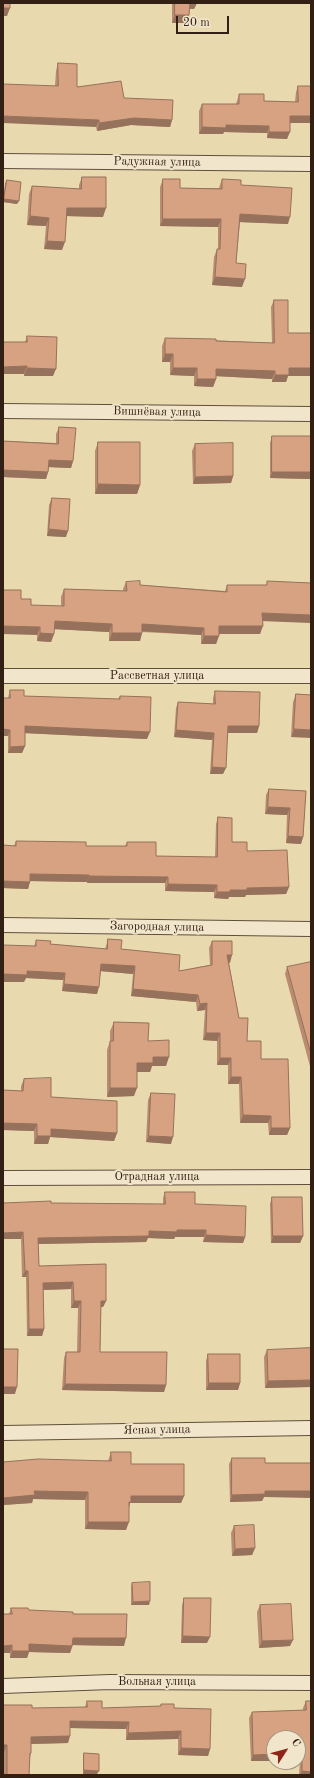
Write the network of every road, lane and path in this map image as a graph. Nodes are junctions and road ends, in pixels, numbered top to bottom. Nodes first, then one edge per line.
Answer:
1 (3, 160) edge
2 (311, 164) edge
3 (3, 410) edge
4 (311, 414) edge
5 (3, 676) edge
6 (311, 676) edge
7 (3, 925) edge
8 (311, 929) edge
9 (311, 1177) edge
10 (3, 1178) edge
11 (311, 1428) edge
12 (3, 1433) edge
13 (311, 1683) edge
14 (3, 1686) edge

1 - 2 street, Радужная улица
3 - 4 street, Вишнёвая улица
5 - 6 street, Рассветная улица
7 - 8 street, Загородная улица
9 - 10 street, Отрадная улица
11 - 12 street, Ясная улица
13 - 14 street, Вольная улица

